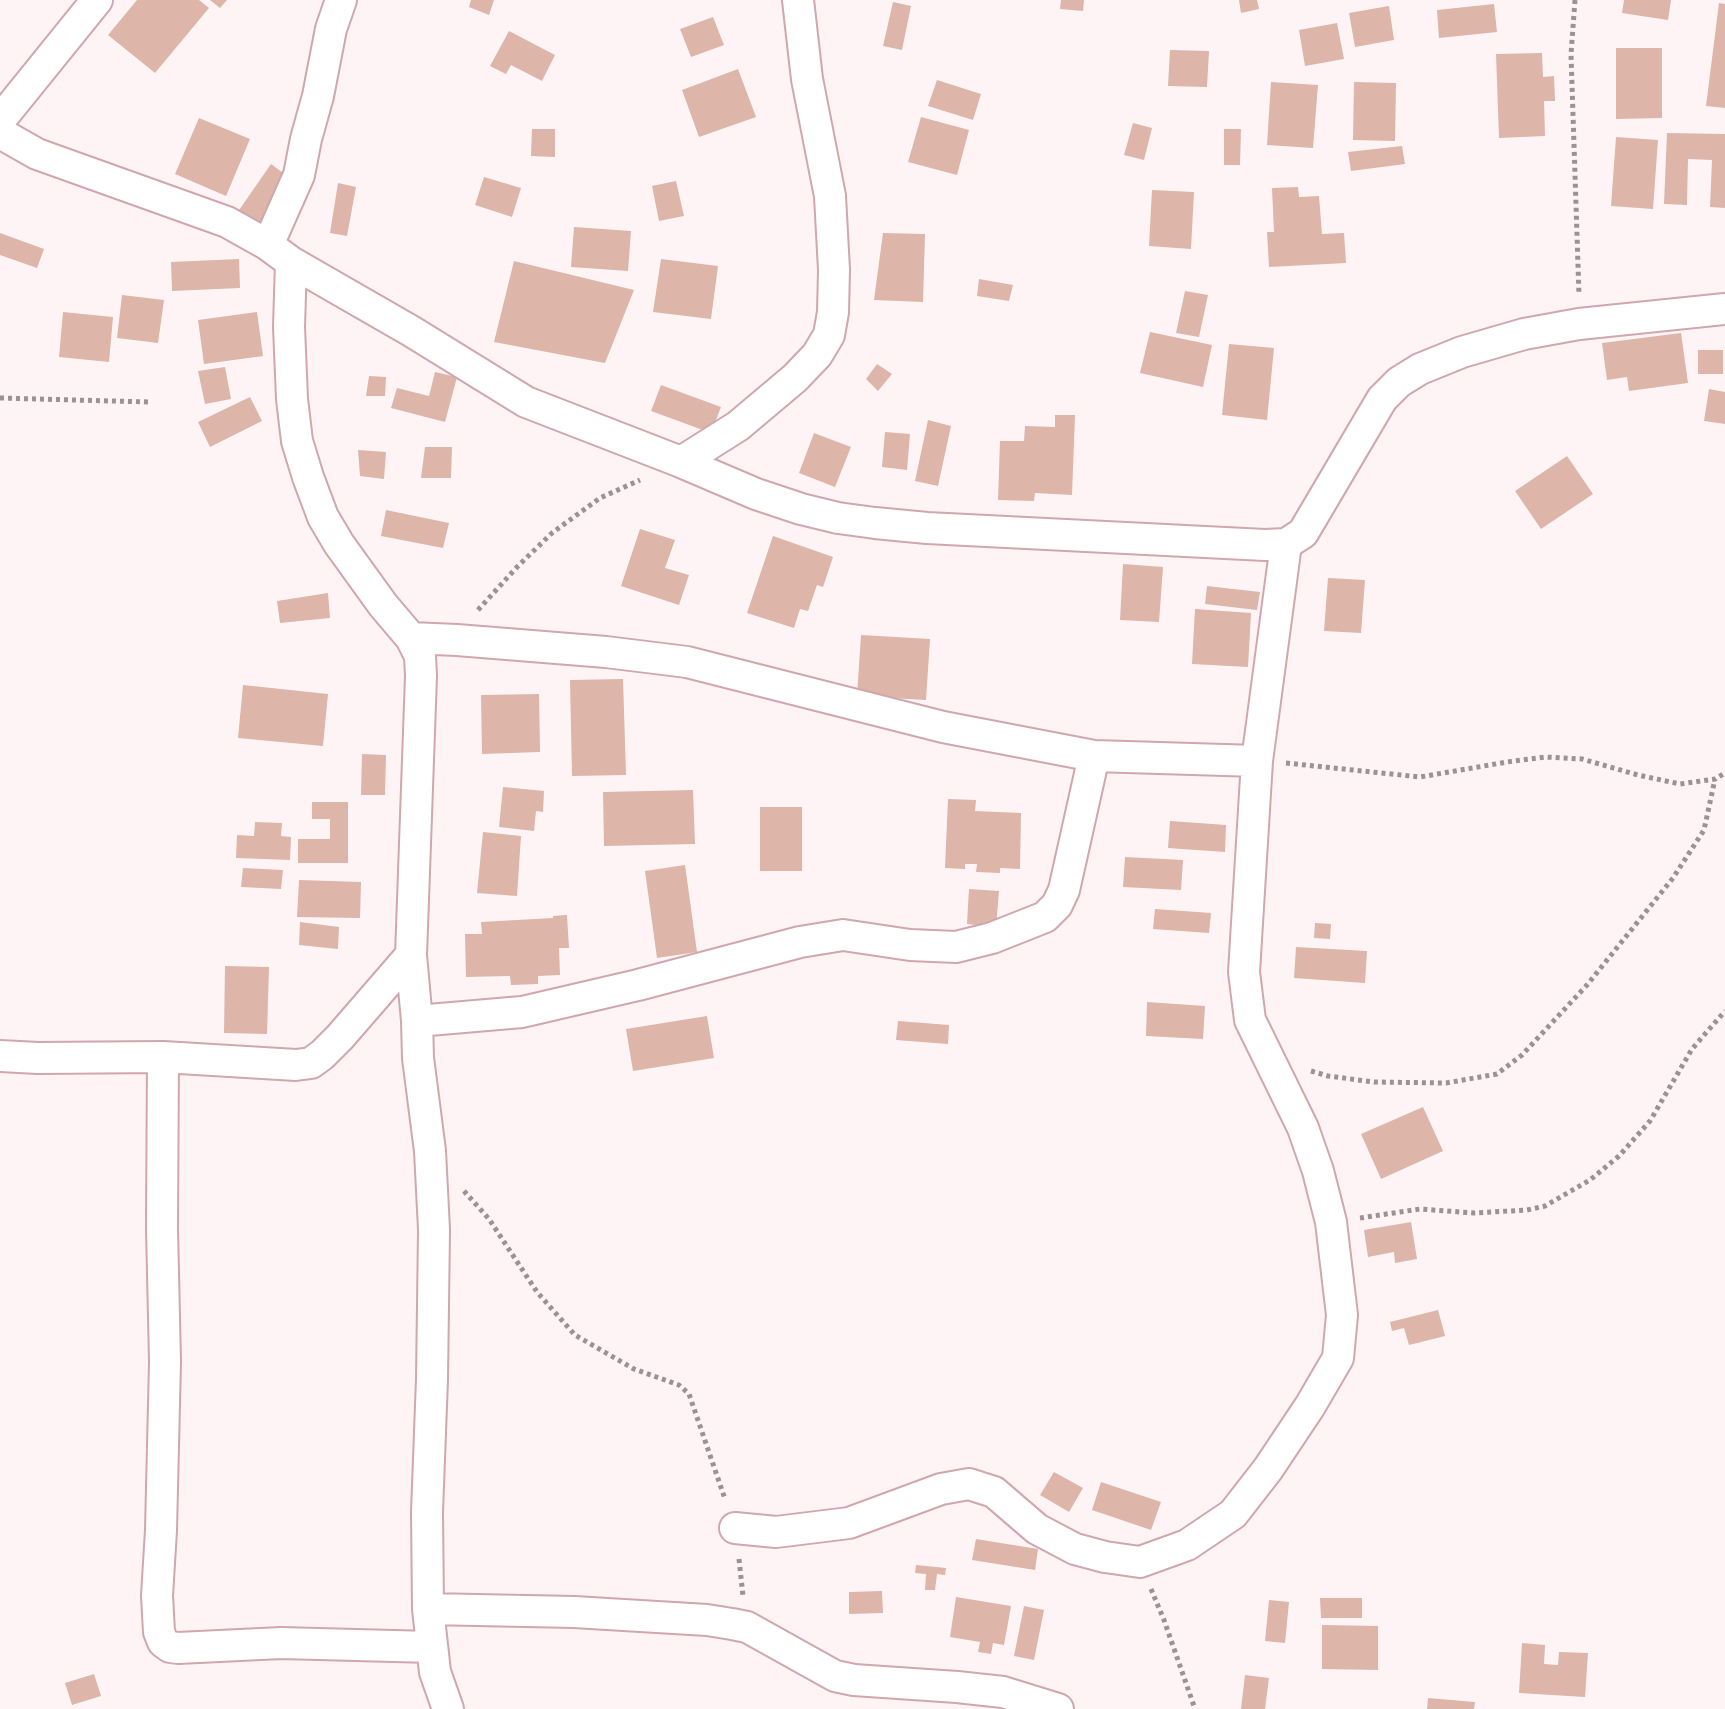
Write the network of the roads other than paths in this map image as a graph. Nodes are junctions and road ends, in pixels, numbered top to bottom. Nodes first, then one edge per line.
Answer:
1 (97, 0) edge
2 (341, 0) edge
3 (798, 0) edge
4 (0, 120) edge
5 (0, 133) edge
6 (280, 253) junction
7 (1725, 309) edge
8 (681, 462) junction
9 (1286, 544) junction
10 (411, 638) junction
11 (1094, 756) junction
12 (1257, 761) junction
13 (411, 955) junction
14 (417, 1021) junction
15 (0, 1056) edge
16 (163, 1057) junction
17 (735, 1528) road end
18 (428, 1609) junction
19 (431, 1647) junction
20 (1045, 1707) edge
21 (448, 1709) edge

1 - 4 street
2 - 6 street
3 - 8 street
5 - 6 street
6 - 8 street
6 - 10 street
7 - 9 street
8 - 9 street
9 - 12 street
10 - 11 street
10 - 13 street
11 - 12 street
11 - 14 street
12 - 17 street
13 - 14 street
13 - 16 street
14 - 18 street
15 - 16 street
16 - 19 street
18 - 19 street
18 - 20 street
19 - 21 street

